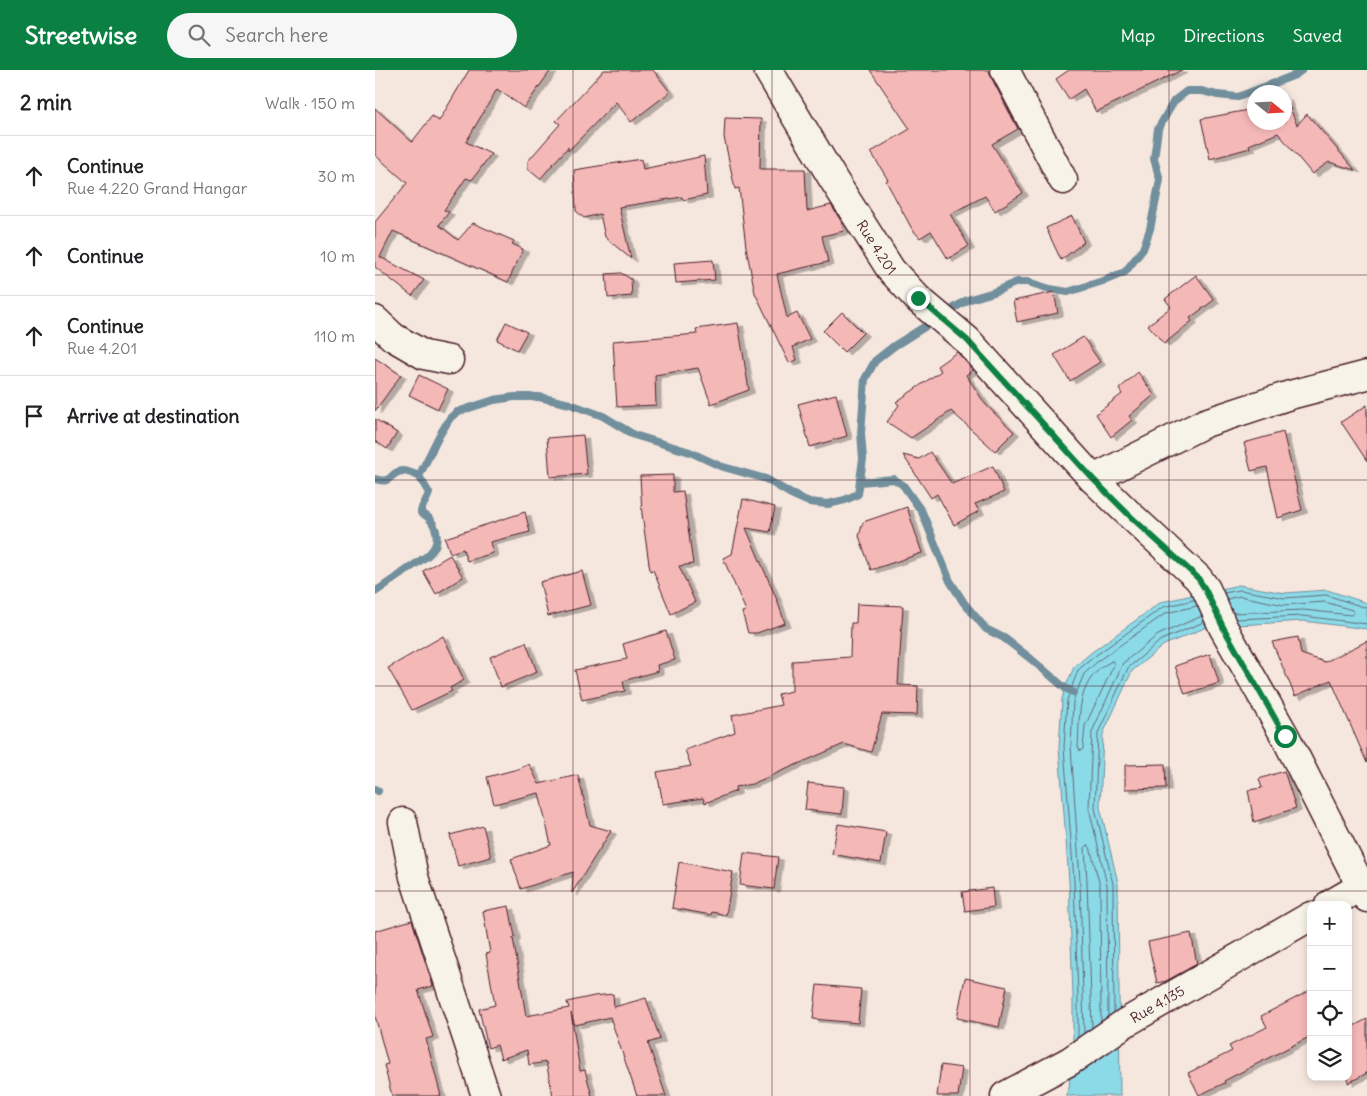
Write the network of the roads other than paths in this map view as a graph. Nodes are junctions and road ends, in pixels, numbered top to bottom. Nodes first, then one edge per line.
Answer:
1 (768, 70) edge
2 (1005, 70) edge
3 (1063, 180) dead end
4 (375, 320) edge
5 (449, 360) dead end
6 (1367, 375) edge
7 (1093, 479) junction
8 (403, 822) dead end
9 (1364, 892) edge
10 (1340, 901) edge
11 (1307, 918) edge
12 (487, 1096) edge
13 (1005, 1096) edge

1 - 7 street, Rue 4.201
2 - 3 street
4 - 5 street
6 - 7 street
7 - 9 street, Rue 4.201
8 - 12 street
9 - 10 street
11 - 13 street, Rue 4.135

